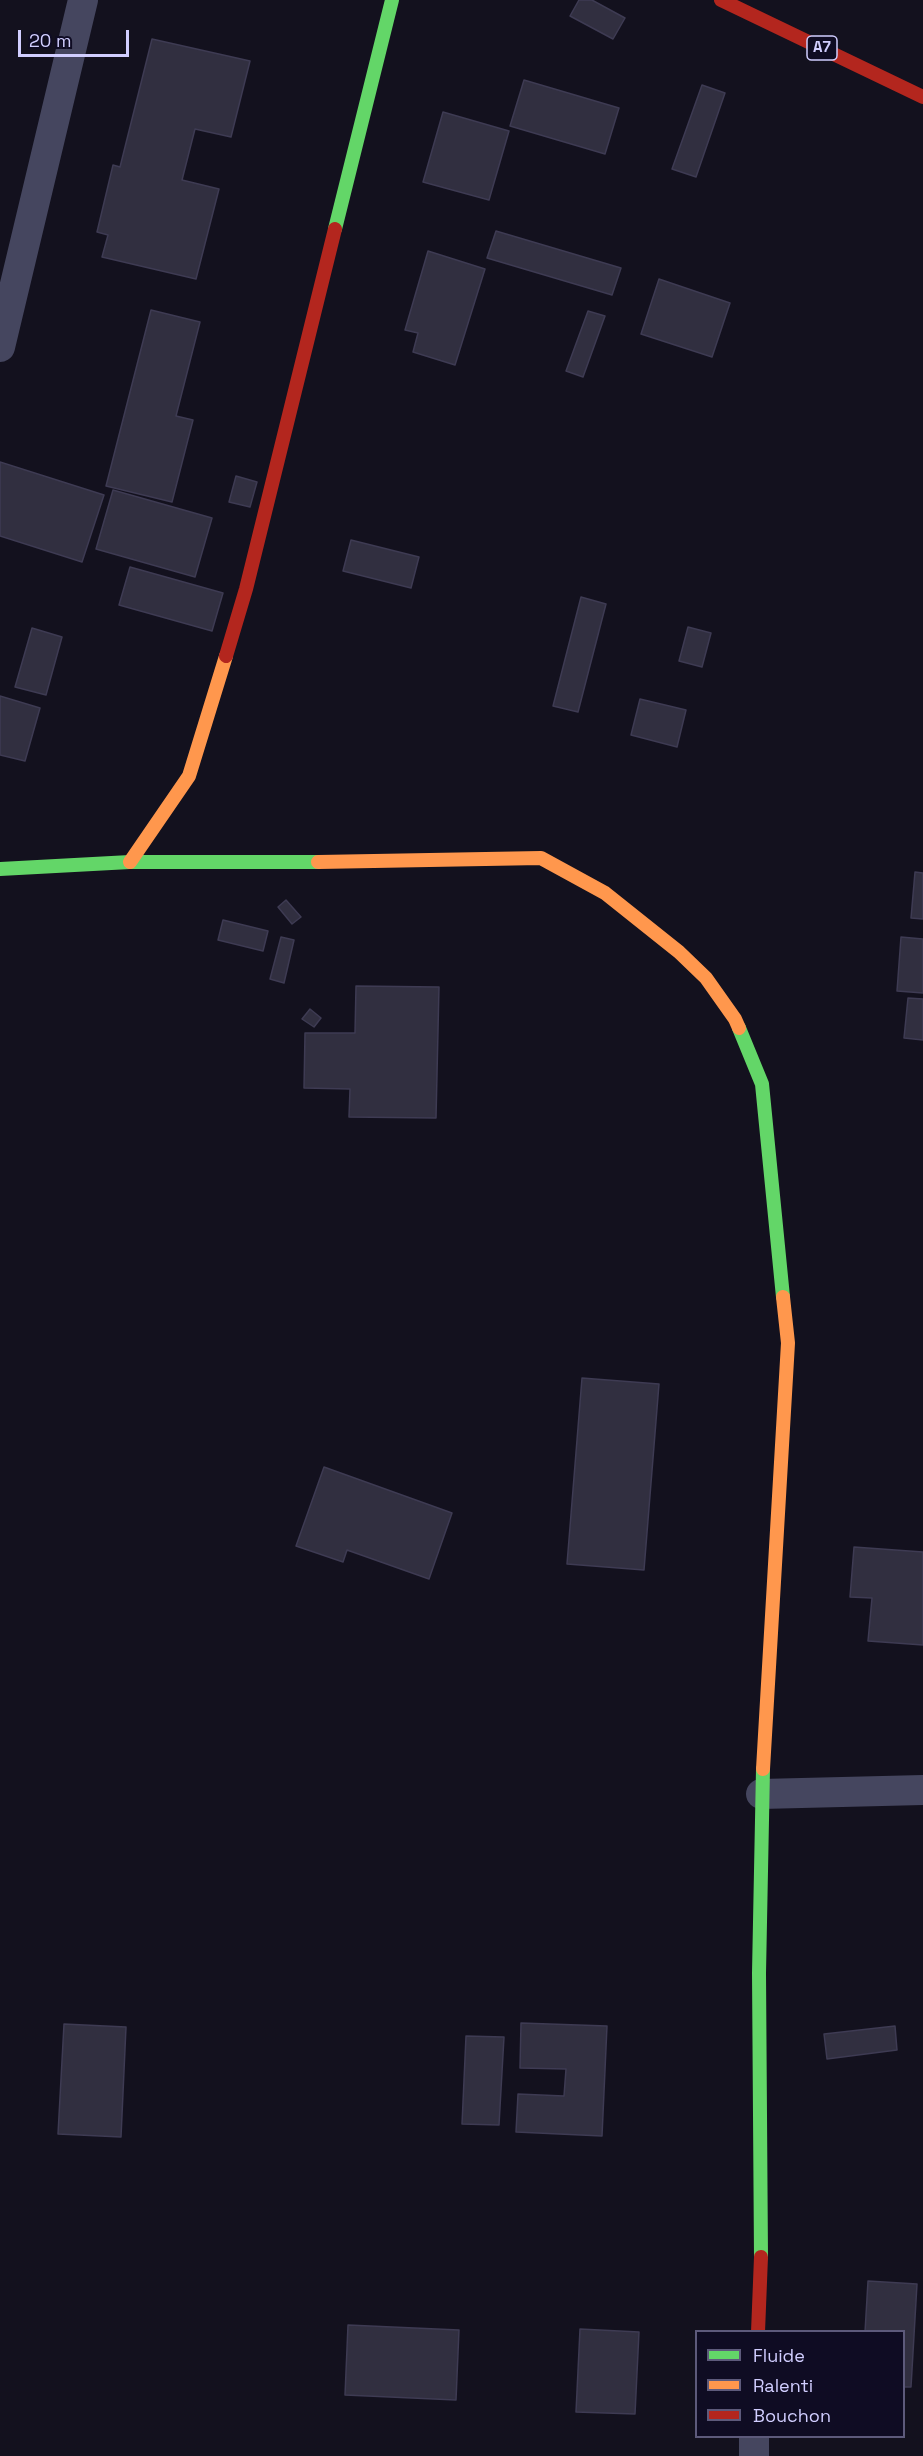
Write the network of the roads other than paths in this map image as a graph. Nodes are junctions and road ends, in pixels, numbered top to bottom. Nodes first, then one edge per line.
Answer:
1 (83, 0) edge
2 (392, 0) edge
3 (721, 0) edge
4 (923, 97) edge
5 (0, 347) edge
6 (130, 862) junction
7 (0, 869) edge
8 (923, 1790) edge
9 (761, 1794) junction
10 (758, 2330) edge
11 (754, 2438) edge
12 (754, 2456) edge

1 - 5 street
2 - 6 street
3 - 4 street, A7
6 - 7 street
6 - 9 street
8 - 9 street
9 - 10 street
11 - 12 street

